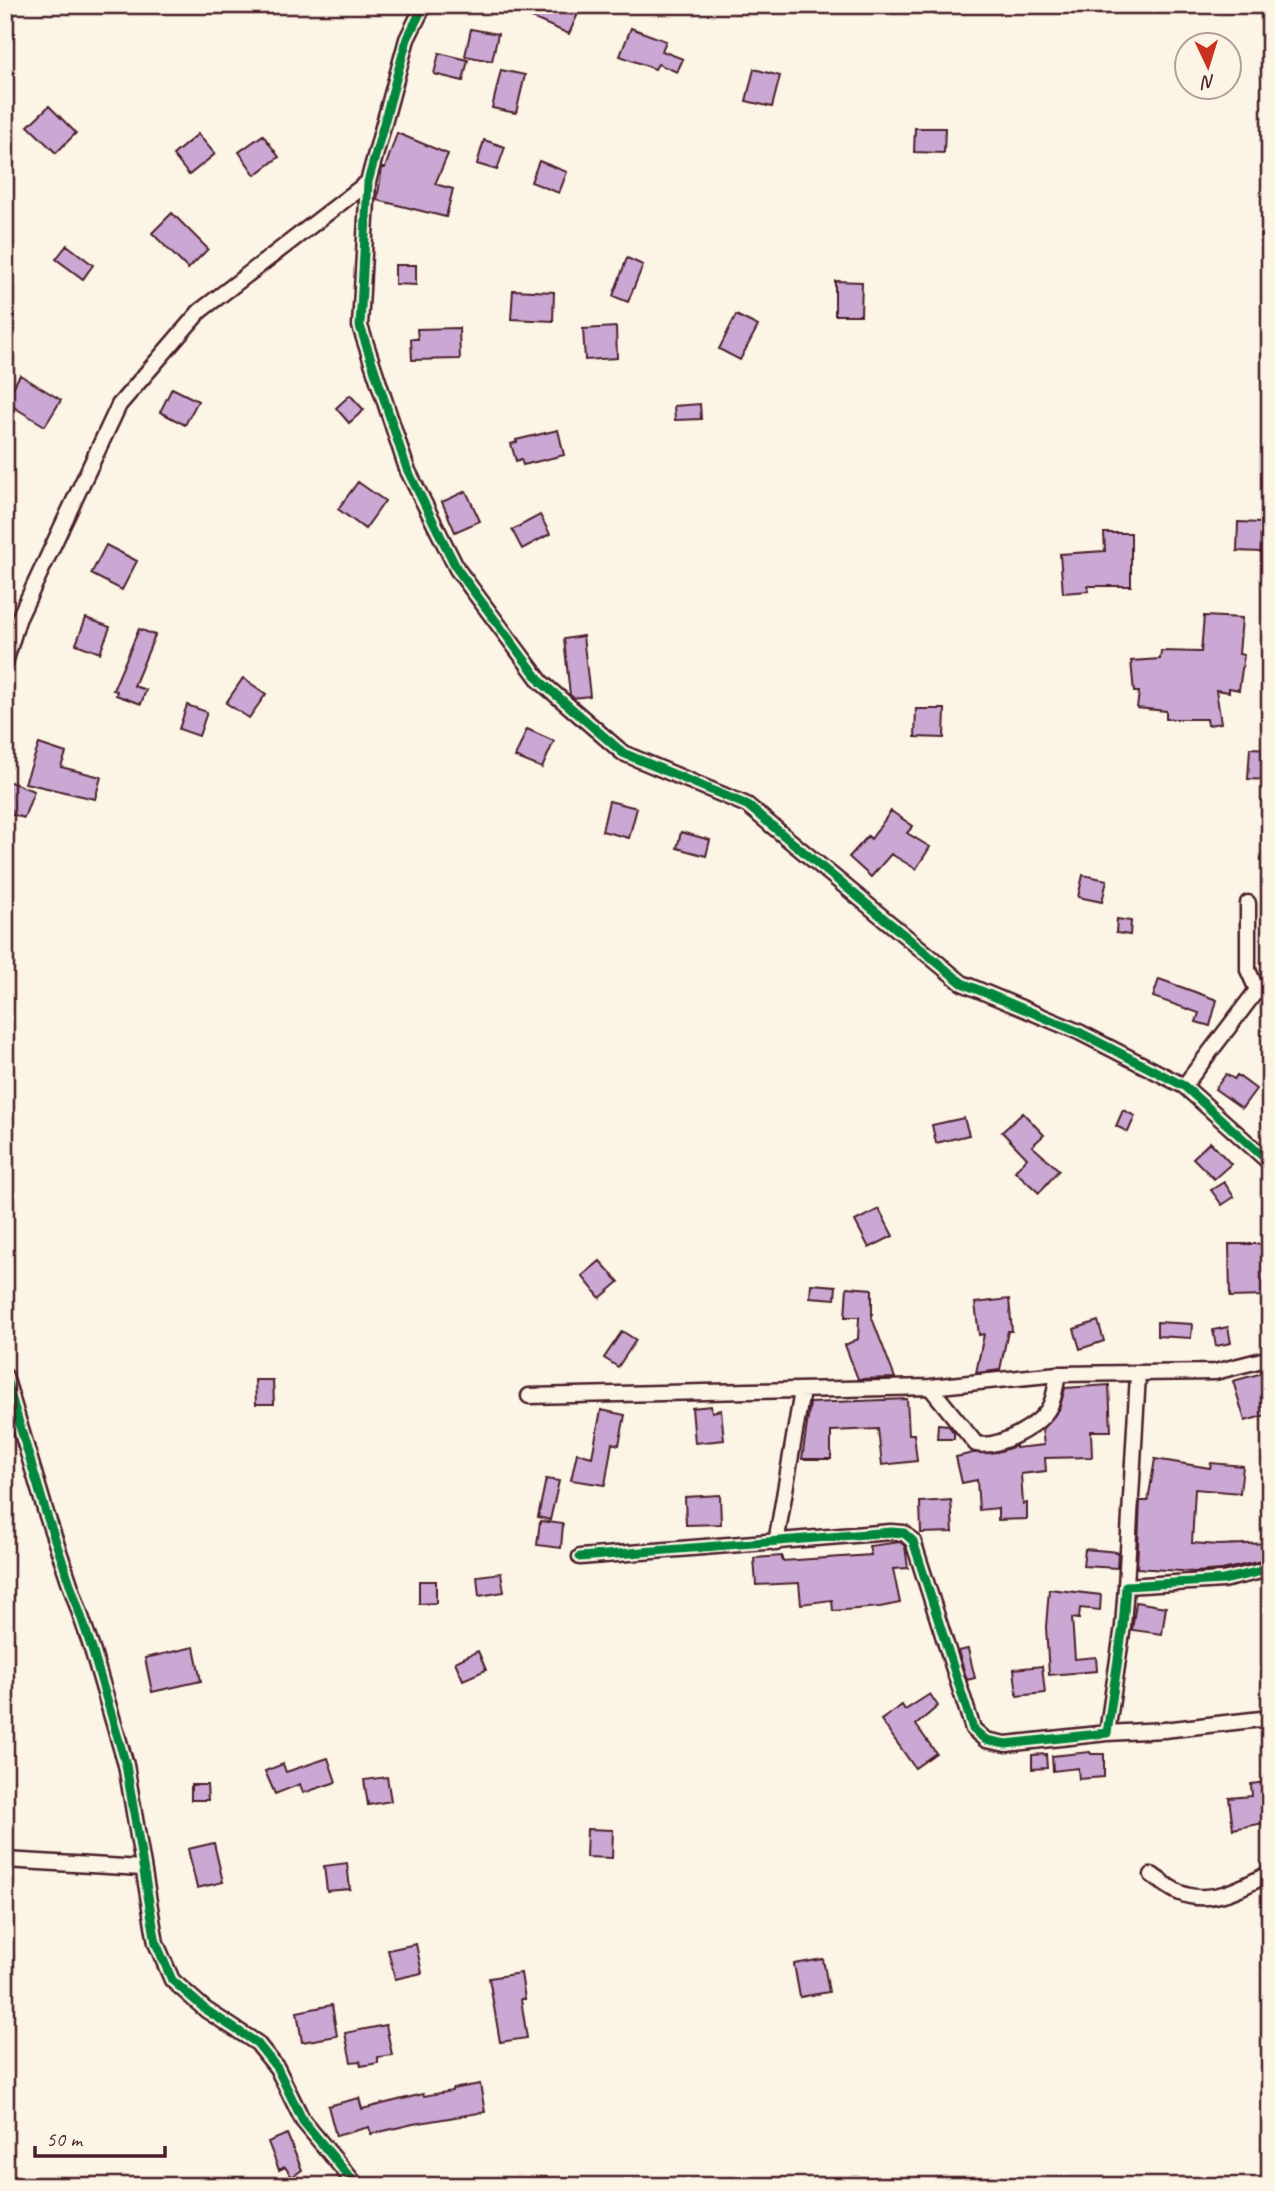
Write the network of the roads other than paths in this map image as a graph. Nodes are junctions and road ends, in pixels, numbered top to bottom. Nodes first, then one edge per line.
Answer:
1 (424, 5) edge
2 (368, 182) junction
3 (5, 663) edge
4 (1248, 903) dead end
5 (1263, 992) edge
6 (1184, 1086) junction
7 (1270, 1163) edge
8 (1270, 1358) edge
9 (1058, 1374) junction
10 (1138, 1374) junction
11 (5, 1376) edge
12 (930, 1387) junction
13 (802, 1391) junction
14 (529, 1396) dead end
15 (776, 1543) junction
16 (580, 1557) dead end
17 (1270, 1569) edge
18 (1126, 1586) junction
19 (1270, 1718) edge
20 (1107, 1733) junction
21 (5, 1860) edge
22 (142, 1868) junction
23 (1270, 1872) edge
24 (1152, 1875) dead end
25 (357, 2186) edge

1 - 2 street
2 - 3 street
2 - 6 street
4 - 5 street
5 - 6 street
6 - 7 street
8 - 10 street
9 - 10 street
9 - 12 street
9 - 12 street
10 - 18 street
11 - 22 street
12 - 13 street
13 - 14 street
13 - 15 street
15 - 16 street
15 - 20 street
17 - 18 street
18 - 20 street
19 - 20 street
21 - 22 street
22 - 25 street
23 - 24 street

